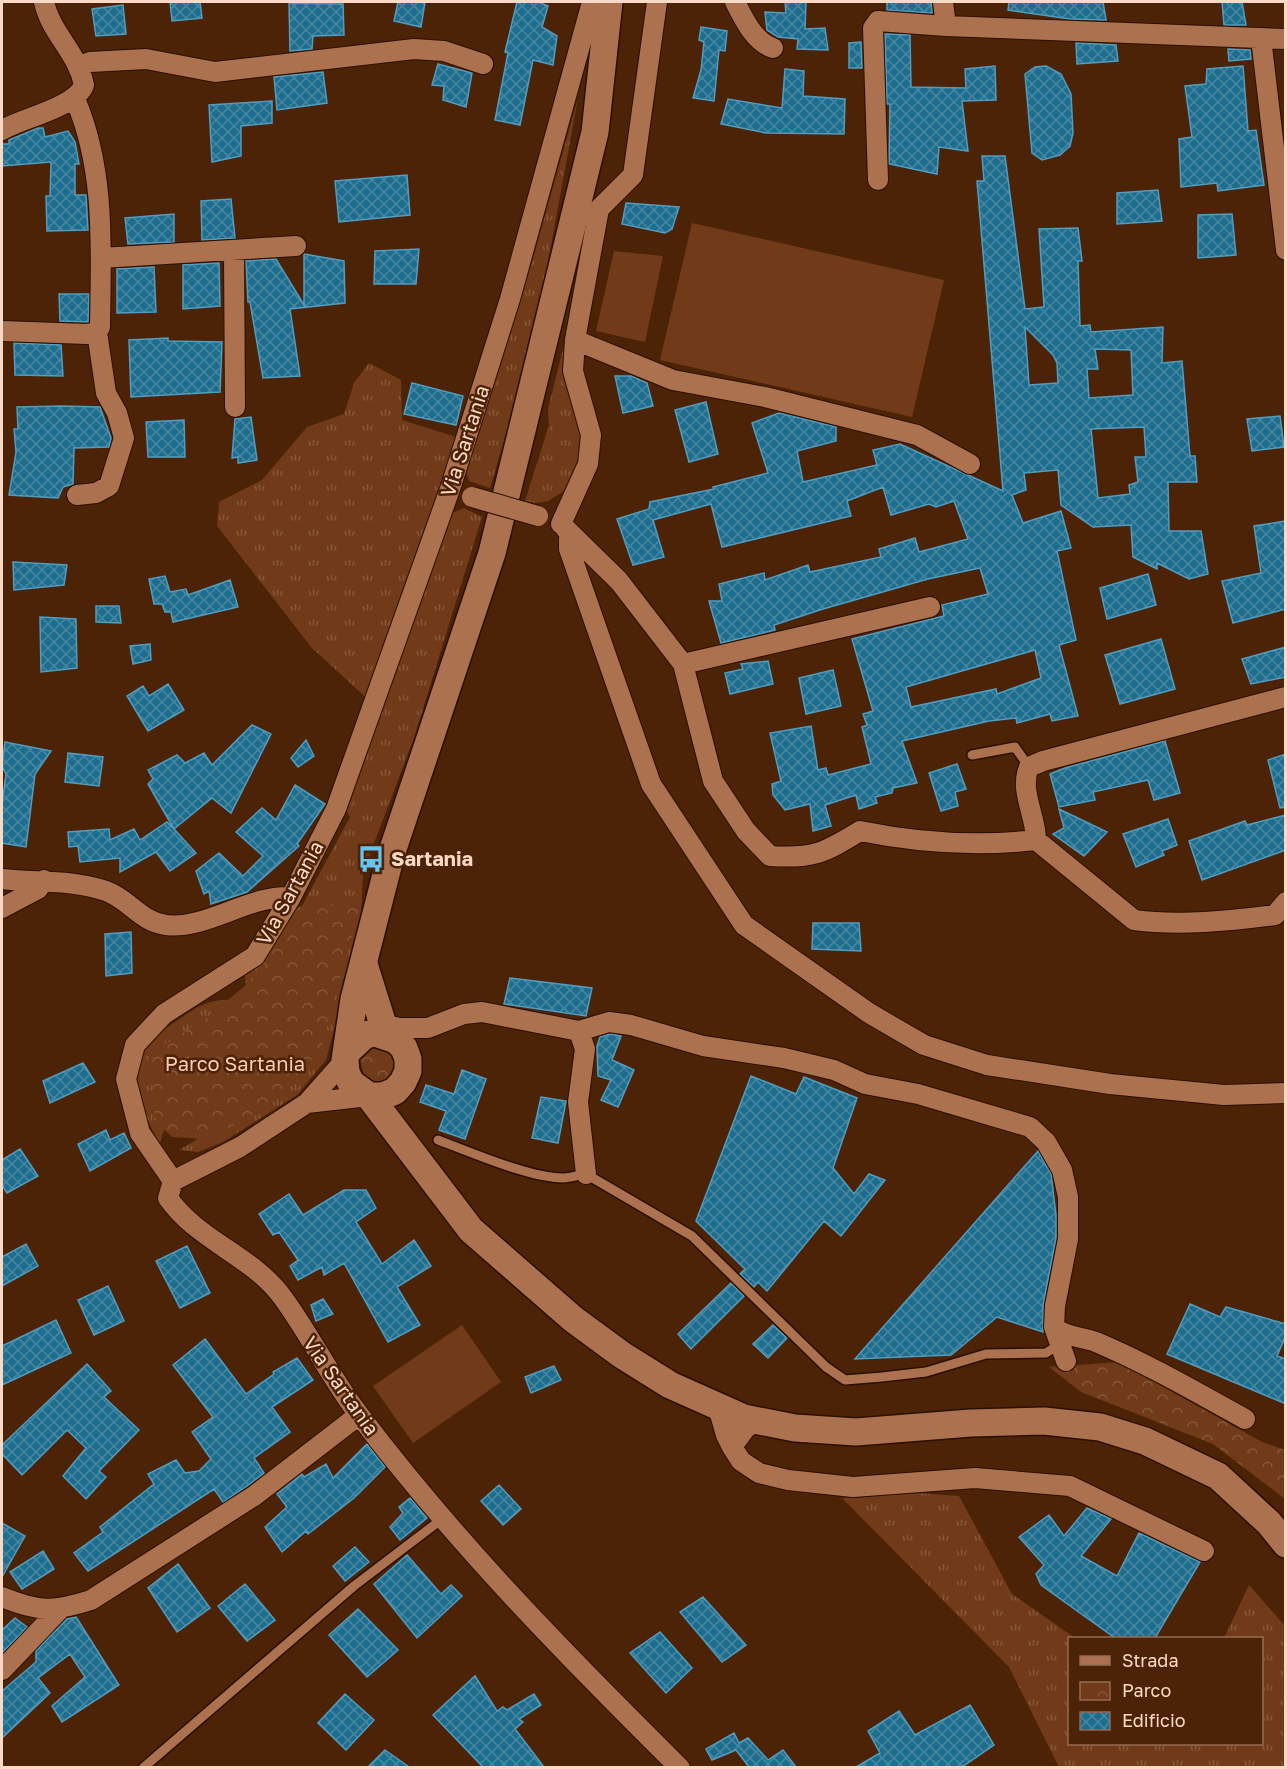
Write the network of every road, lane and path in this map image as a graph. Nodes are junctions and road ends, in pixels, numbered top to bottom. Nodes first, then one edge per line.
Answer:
1 (44, 2) edge
2 (592, 2) edge
3 (609, 2) edge
4 (657, 2) edge
5 (735, 2) edge
6 (943, 2) edge
7 (946, 26) junction
8 (1261, 38) junction
9 (1286, 39) edge
10 (773, 48) dead end
11 (483, 64) dead end
12 (80, 66) junction
13 (75, 99) junction
14 (2, 130) edge
15 (878, 180) dead end
16 (296, 246) dead end
17 (1286, 250) edge
18 (234, 251) junction
19 (100, 258) junction
20 (2, 331) edge
21 (97, 332) junction
22 (575, 340) junction
23 (235, 407) dead end
24 (970, 464) dead end
25 (450, 489) junction
26 (77, 495) dead end
27 (565, 528) junction
28 (930, 607) dead end
29 (683, 664) junction
30 (1286, 697) edge
31 (972, 755) dead end
32 (1029, 768) junction
33 (1036, 840) junction
34 (2, 879) edge
35 (44, 880) junction
36 (291, 897) junction
37 (1286, 902) edge
38 (2, 908) edge
39 (363, 962) junction
40 (444, 1024) junction
41 (384, 1029) junction
42 (579, 1031) junction
43 (347, 1055) junction
44 (408, 1059) junction
45 (382, 1093) junction
46 (1286, 1093) edge
47 (307, 1102) junction
48 (428, 1149) junction
49 (586, 1174) junction
50 (173, 1180) junction
51 (1060, 1344) junction
52 (718, 1407) junction
53 (359, 1415) junction
54 (1245, 1419) dead end
55 (755, 1420) junction
56 (732, 1447) junction
57 (442, 1519) junction
58 (1286, 1544) edge
59 (1204, 1551) dead end
60 (2, 1597) edge
61 (60, 1609) junction
62 (2, 1670) edge
63 (143, 1767) edge
64 (680, 1767) edge

1 - 12 street
2 - 25 street, Via Sartania
3 - 39 street
4 - 22 street
5 - 10 street
6 - 7 street
7 - 8 street
7 - 15 street
8 - 9 street
8 - 17 street
11 - 12 street
12 - 13 street
13 - 14 street
13 - 19 street
16 - 18 street
18 - 19 street
18 - 23 street
19 - 21 street
20 - 21 street
21 - 26 street
22 - 24 street
22 - 27 street
25 - 27 street, bridge
25 - 36 street, Via Sartania
27 - 29 street
27 - 46 street
28 - 29 street
29 - 33 street
30 - 32 street
31 - 32 lane
32 - 33 street
33 - 37 street
34 - 35 street
35 - 36 street
35 - 38 street
36 - 50 street, Via Sartania
39 - 41 street
39 - 43 street
40 - 41 street
40 - 42 street
40 - 44 street
41 - 43 street
41 - 44 street
42 - 49 street
42 - 51 street
43 - 45 street
43 - 47 street
44 - 45 street
45 - 47 street
45 - 48 street
47 - 50 street
48 - 49 lane
48 - 52 street
49 - 51 lane
50 - 53 street, Via Sartania
51 - 54 street
52 - 55 street
52 - 56 street
53 - 57 street, Via Sartania
53 - 61 street
55 - 56 street
55 - 58 street
56 - 59 street
57 - 63 lane
57 - 64 street, Via Sartania
60 - 61 street
61 - 62 street

